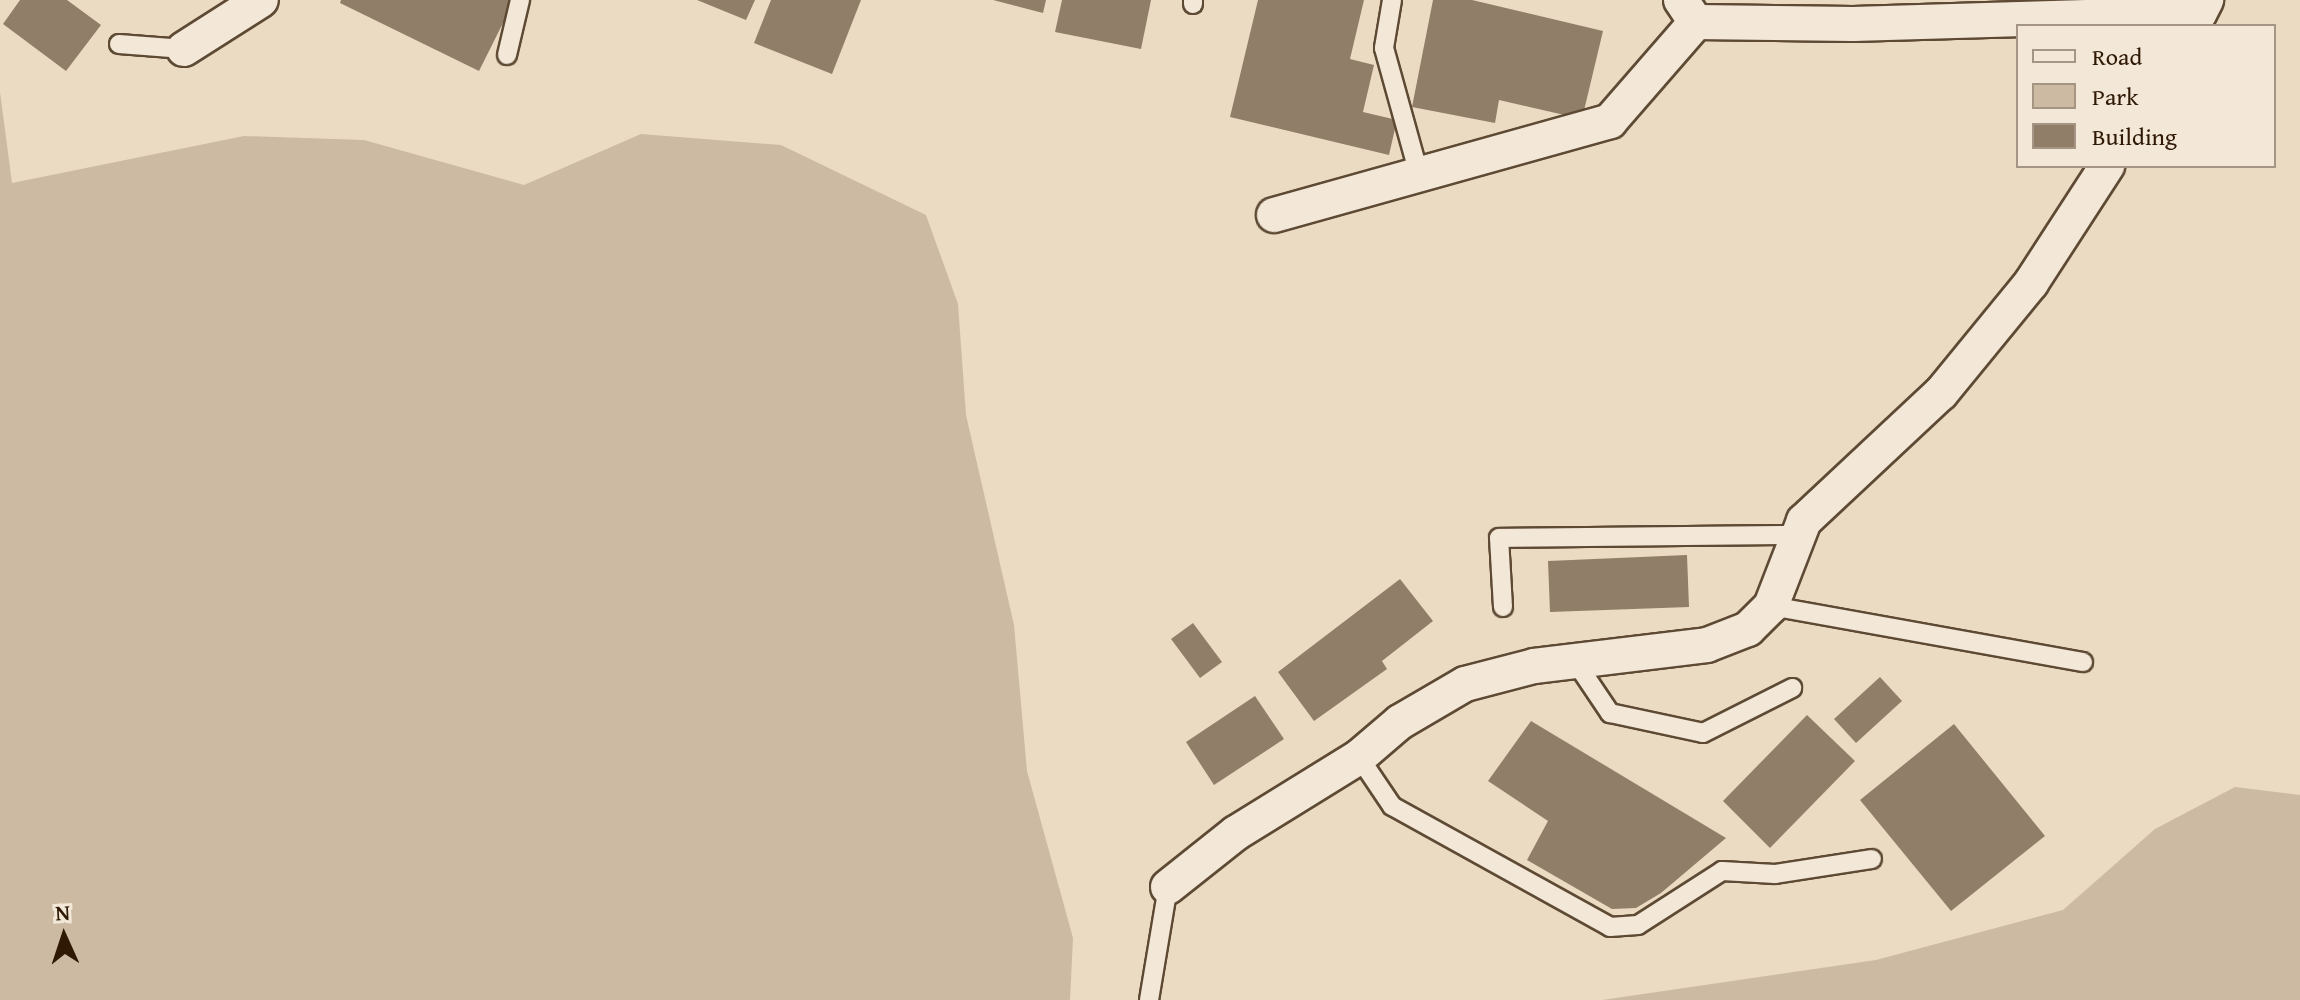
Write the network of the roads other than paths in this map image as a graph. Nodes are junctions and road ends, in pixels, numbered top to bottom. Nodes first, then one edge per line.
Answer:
1 (261, 0) edge
2 (520, 0) edge
3 (1392, 0) edge
4 (1689, 11) edge
5 (2199, 13) edge
6 (119, 44) dead end
7 (184, 49) joint
8 (507, 55) dead end
9 (2106, 168) edge
10 (1419, 174) junction
11 (1274, 215) dead end
12 (1798, 535) junction
13 (1771, 606) junction
14 (1503, 607) dead end
15 (1575, 661) junction
16 (2083, 662) dead end
17 (1792, 688) dead end
18 (1359, 757) junction
19 (1872, 859) dead end
20 (1168, 887) joint
21 (1149, 1000) edge

1 - 7 street
2 - 8 lane
3 - 10 lane
4 - 5 street
4 - 10 street
6 - 7 lane
9 - 12 street
10 - 11 street
12 - 13 street
12 - 14 lane
13 - 15 street
13 - 16 lane
15 - 17 lane
15 - 18 street
18 - 19 lane
18 - 20 street
20 - 21 lane

